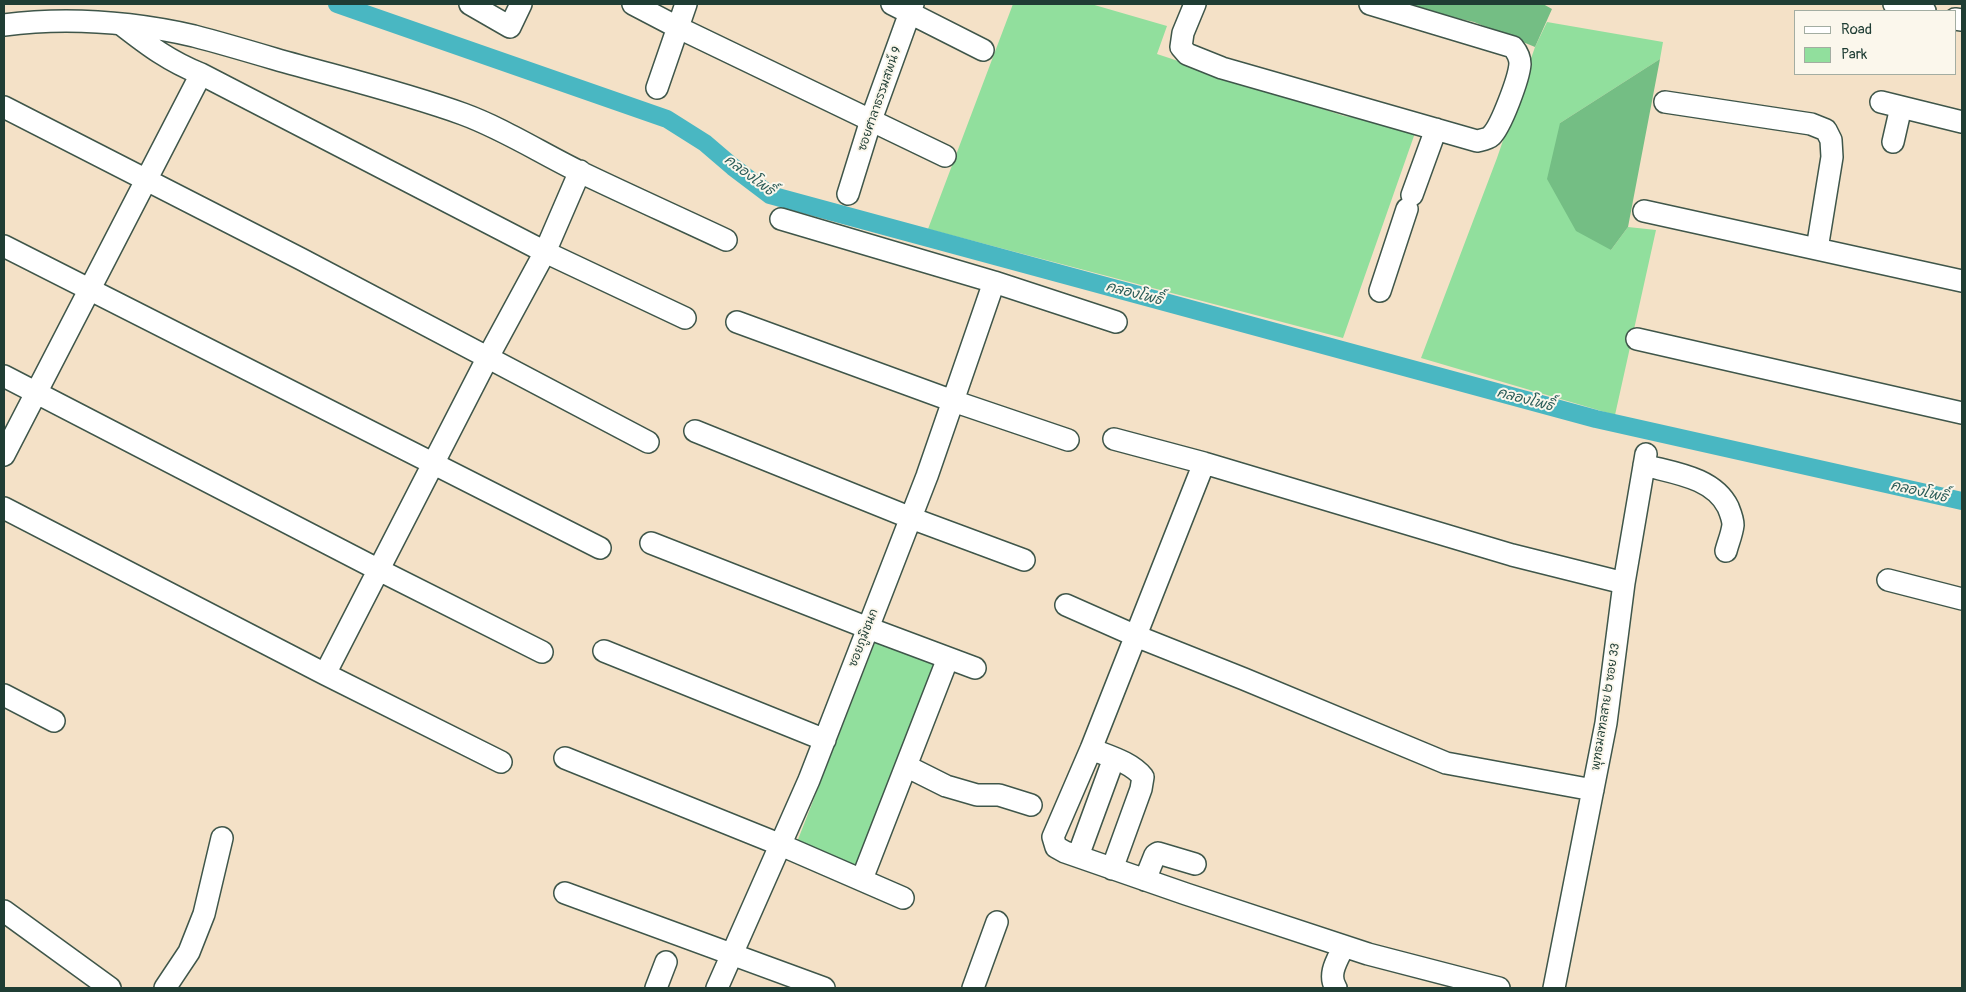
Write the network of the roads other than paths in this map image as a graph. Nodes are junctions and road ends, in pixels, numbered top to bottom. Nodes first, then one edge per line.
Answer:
1 (470, 4) edge
2 (521, 4) edge
3 (633, 4) edge
4 (686, 4) edge
5 (1194, 4) edge
6 (1370, 4) edge
7 (1894, 4) edge
8 (905, 7) edge
9 (1921, 10) edge
10 (4, 24) edge
11 (120, 24) junction
12 (677, 27) junction
13 (983, 50) dead end
14 (201, 74) junction
15 (657, 88) dead end
16 (1665, 102) dead end
17 (4, 107) edge
18 (871, 120) junction
19 (1962, 122) edge
20 (1436, 129) junction
21 (1893, 142) dead end
22 (945, 156) dead end
23 (580, 172) junction
24 (147, 179) junction
25 (848, 194) dead end
26 (1644, 211) dead end
27 (781, 219) dead end
28 (726, 240) dead end
29 (4, 246) edge
30 (1817, 249) junction
31 (545, 252) junction
32 (1962, 281) edge
33 (994, 282) junction
34 (89, 290) junction
35 (1380, 291) dead end
36 (684, 318) dead end
37 (737, 322) dead end
38 (1116, 322) dead end
39 (1637, 339) dead end
40 (488, 357) junction
41 (4, 376) edge
42 (36, 392) junction
43 (953, 402) junction
44 (1962, 413) edge
45 (695, 431) dead end
46 (1114, 439) dead end
47 (1068, 440) dead end
48 (648, 442) dead end
49 (4, 455) edge
50 (434, 463) junction
51 (1204, 463) junction
52 (4, 508) edge
53 (911, 518) junction
54 (651, 543) dead end
55 (600, 548) dead end
56 (1726, 552) dead end
57 (1024, 560) dead end
58 (379, 570) junction
59 (1888, 580) dead end
60 (1624, 583) junction
61 (1962, 599) edge
62 (1066, 605) dead end
63 (868, 628) junction
64 (1136, 636) junction
65 (542, 652) dead end
66 (604, 652) dead end
67 (948, 658) junction
68 (976, 668) dead end
69 (325, 674) junction
70 (4, 695) edge
71 (54, 722) dead end
72 (825, 740) junction
73 (1091, 749) junction
74 (565, 758) dead end
75 (1114, 758) junction
76 (501, 762) dead end
77 (906, 766) junction
78 (1593, 790) junction
79 (1031, 805) dead end
80 (222, 838) dead end
81 (781, 844) junction
82 (1078, 856) junction
83 (1195, 864) dead end
84 (1112, 869) junction
85 (862, 878) junction
86 (1145, 880) junction
87 (565, 893) dead end
88 (903, 898) dead end
89 (4, 911) edge
90 (996, 922) dead end
91 (1344, 946) junction
92 (734, 954) junction
93 (666, 962) dead end
94 (99, 985) edge
95 (165, 988) edge
96 (656, 988) edge
97 (717, 988) edge
98 (824, 988) edge
99 (973, 988) edge
100 (1336, 988) edge
101 (1499, 988) edge
102 (1554, 988) edge

1 - 2 street
3 - 12 street
4 - 12 street
5 - 20 street
6 - 20 street
7 - 9 street
8 - 13 street
8 - 18 street, ซอยศาลาธรรมสพน์ 9
10 - 11 street
11 - 14 street
11 - 23 street
12 - 15 street
12 - 18 street
14 - 24 street
14 - 31 street
16 - 30 street
17 - 24 street
18 - 22 street
18 - 25 street, ซอยศาลาธรรมสพน์ 9
19 - 21 street
20 - 35 street
23 - 28 street
23 - 31 street
24 - 34 street
24 - 40 street
26 - 30 street
27 - 33 street
29 - 34 street
30 - 32 street
31 - 36 street
31 - 40 street
33 - 38 street
33 - 43 street, ซอยภูมิชนก
34 - 42 street
34 - 50 street
37 - 43 street
39 - 44 street
40 - 48 street
40 - 50 street
41 - 42 street
42 - 49 street
42 - 58 street
43 - 47 street
43 - 53 street, ซอยภูมิชนก
45 - 53 street
46 - 51 street
50 - 55 street
50 - 58 street
51 - 60 street
51 - 64 street
52 - 69 street
53 - 57 street
53 - 63 street, ซอยภูมิชนก
54 - 63 street
56 - 60 street, พุทธมลฑลสาย ๒ ซอย 33
58 - 65 street
58 - 69 street
59 - 61 street
60 - 78 street, พุทธมลฑลสาย ๒ ซอย 33
62 - 64 street
63 - 67 street
63 - 72 street, ซอยภูมิชนก
64 - 73 street
64 - 78 street
66 - 72 street
67 - 68 street
67 - 77 street
69 - 76 street
70 - 71 street
72 - 81 street, ซอยภูมิชนก
73 - 75 street
73 - 82 street
74 - 81 street
75 - 82 street
75 - 84 street
77 - 79 street
77 - 85 street
78 - 102 street, พุทธมลฑลสาย ๒ ซอย 33
80 - 95 street
81 - 85 street
81 - 92 street, ซอยภูมิชนก
82 - 84 street
83 - 86 street
84 - 86 street
85 - 88 street
86 - 91 street
87 - 92 street
89 - 94 street
90 - 99 street
91 - 100 street
91 - 101 street
92 - 97 street, ซอยภูมิชนก
92 - 98 street
93 - 96 street

